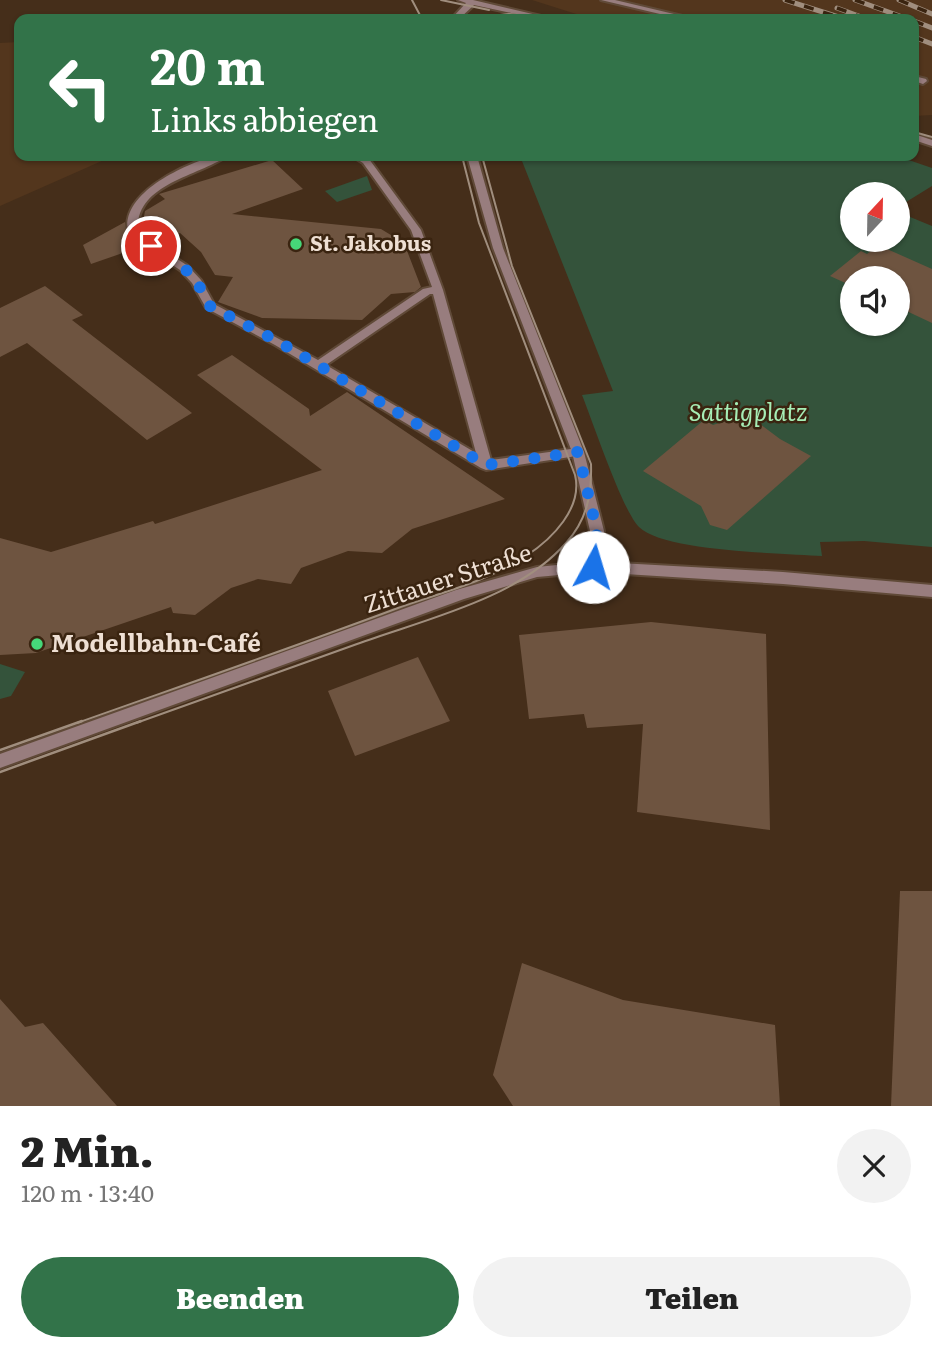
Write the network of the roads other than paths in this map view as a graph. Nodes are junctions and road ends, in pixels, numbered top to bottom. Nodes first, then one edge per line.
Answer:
1 (462, 0) edge
2 (605, 0) edge
3 (472, 2) junction
4 (460, 14) edge
5 (527, 14) edge
6 (668, 14) edge
7 (203, 161) edge
8 (366, 161) edge
9 (473, 161) edge
10 (438, 290) junction
11 (318, 365) junction
12 (578, 452) junction
13 (486, 465) junction
14 (593, 567) junction
15 (932, 591) edge
16 (0, 761) edge

1 - 3 street
2 - 6 street
3 - 4 street
3 - 5 street
7 - 11 street
8 - 10 street
9 - 12 street
10 - 11 street
10 - 13 street
11 - 13 street
12 - 13 street
12 - 14 street
14 - 15 street, Zittauer Straße
14 - 16 street, Zittauer Straße

